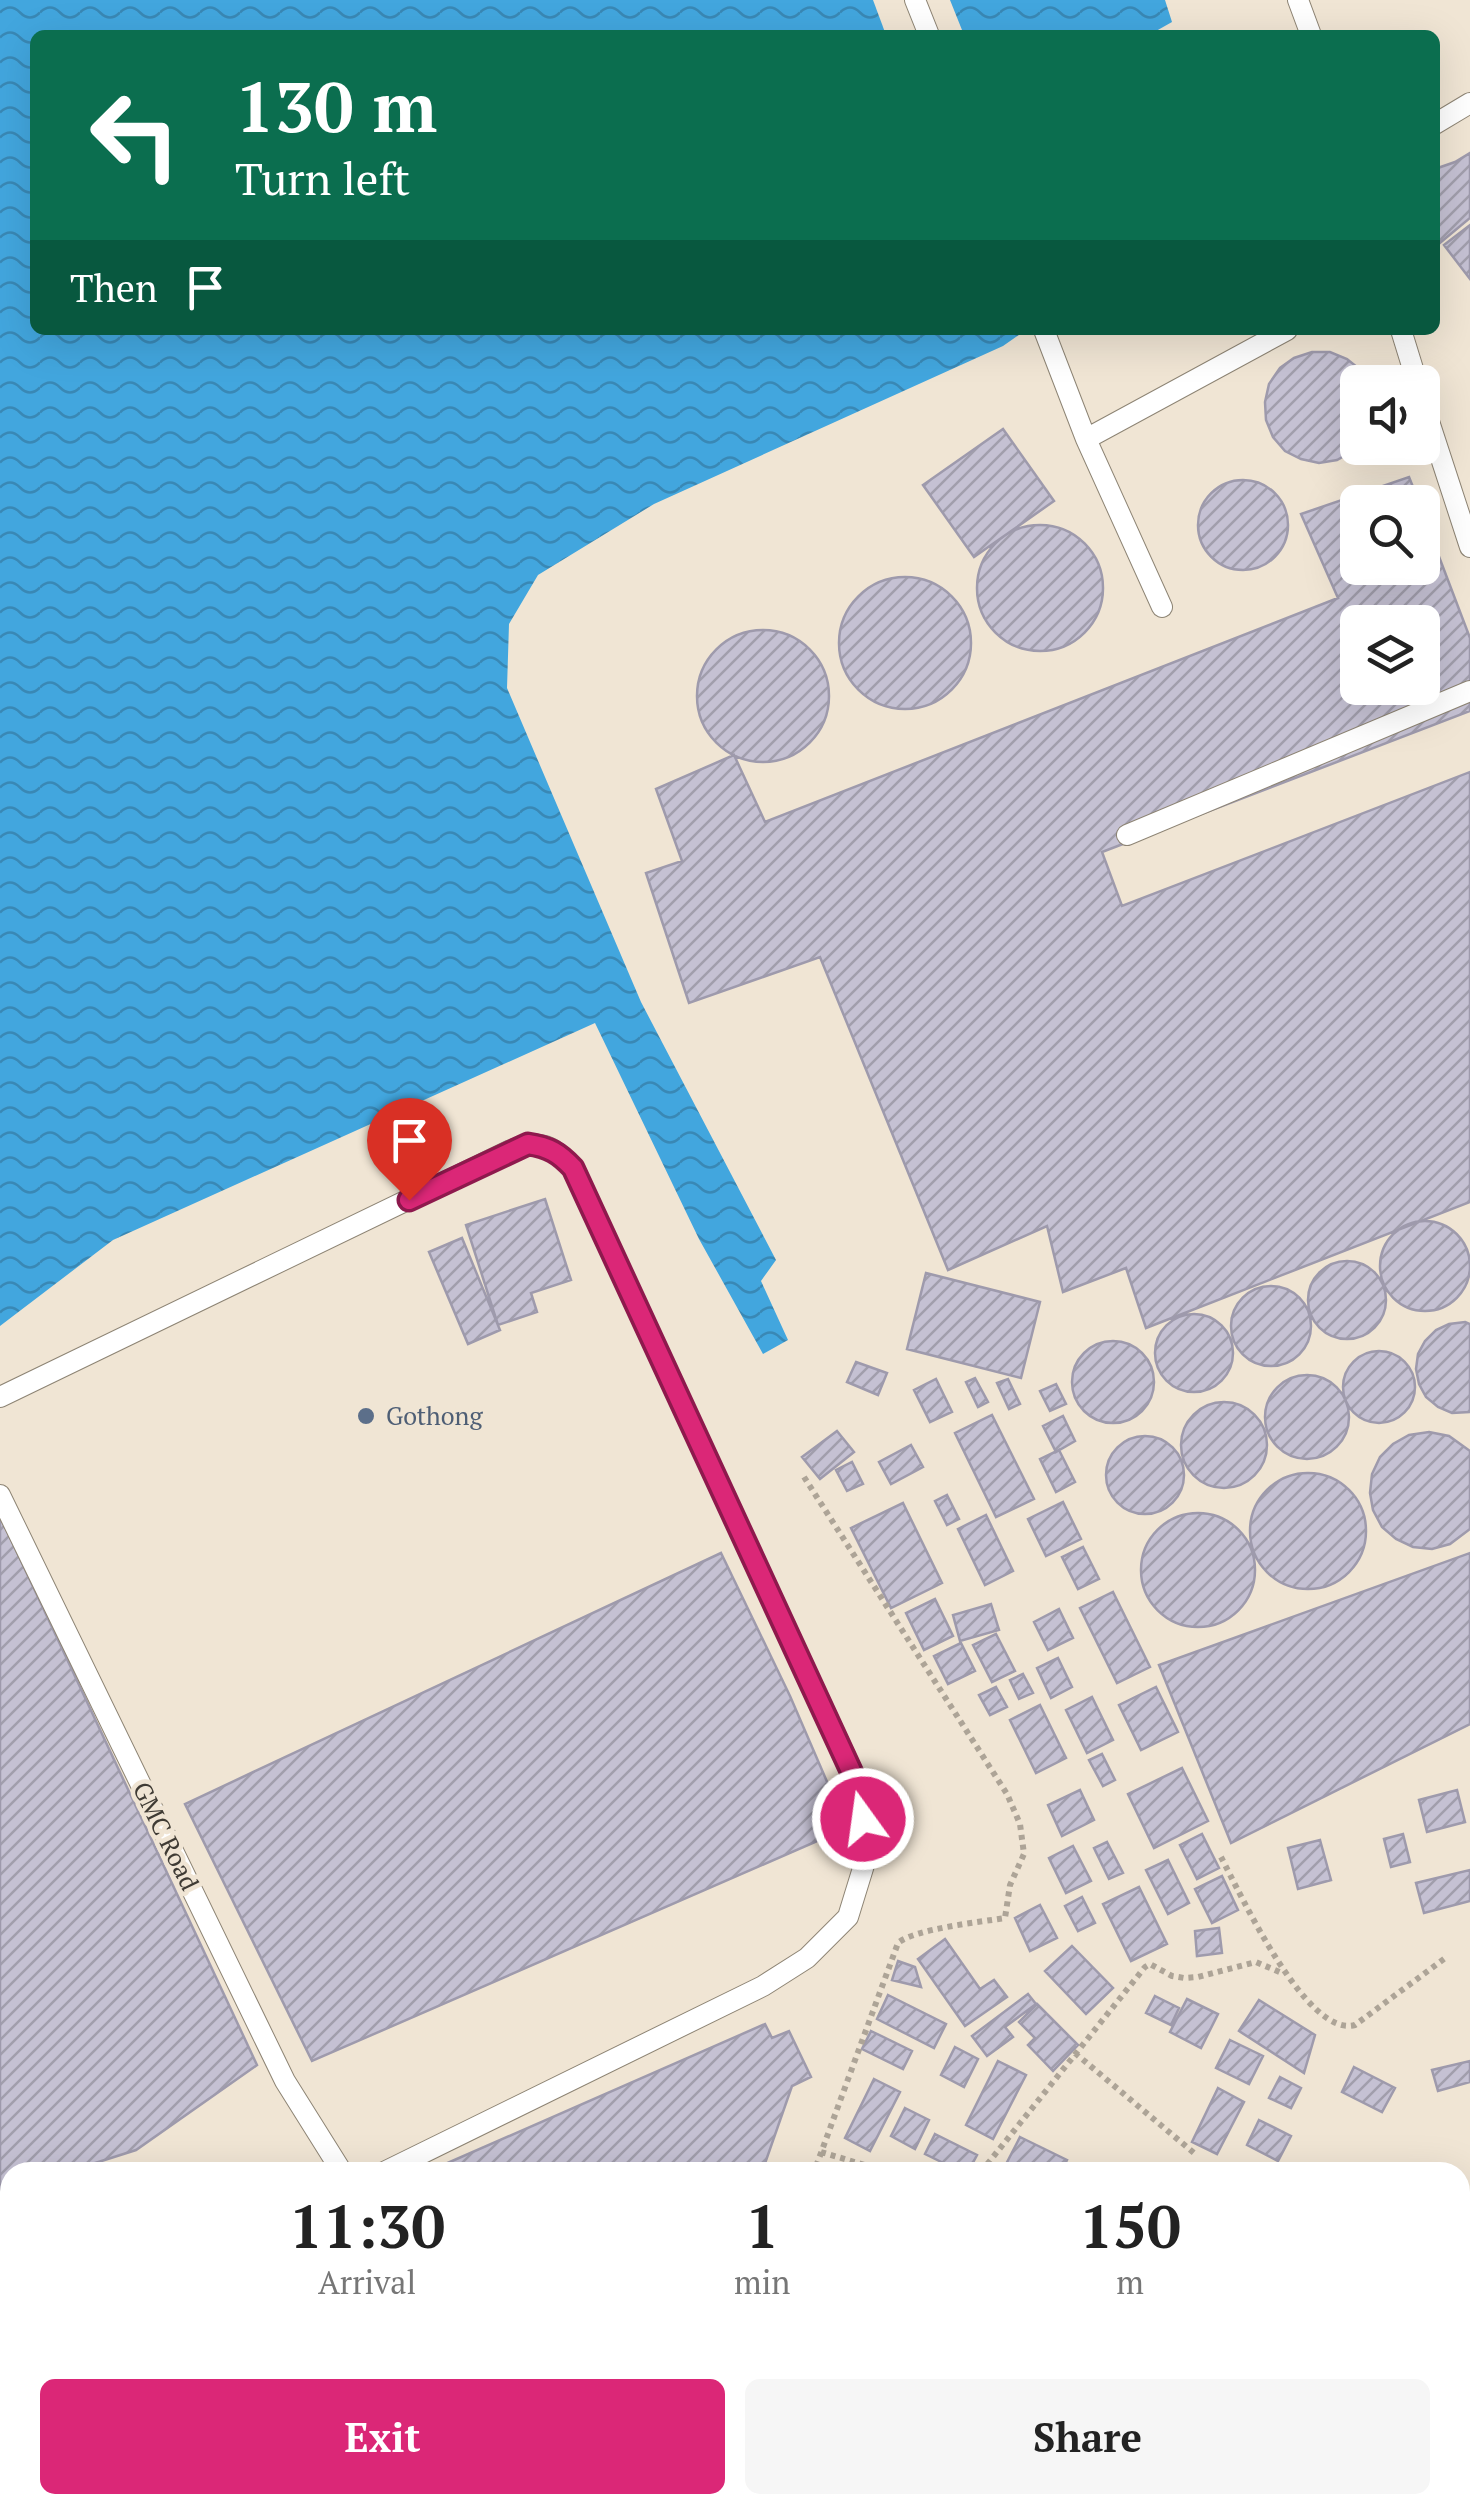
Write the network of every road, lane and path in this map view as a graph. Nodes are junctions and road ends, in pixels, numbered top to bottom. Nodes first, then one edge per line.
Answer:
1 (915, 0) edge
2 (1298, 0) edge
3 (926, 30) edge
4 (1308, 30) edge
5 (1470, 103) edge
6 (1440, 121) edge
7 (1046, 335) edge
8 (1278, 335) edge
9 (1403, 335) edge
10 (1412, 365) edge
11 (1086, 438) junction
12 (1440, 455) edge
13 (1470, 547) edge
14 (1162, 607) dead end
15 (1470, 692) edge
16 (1127, 835) dead end
17 (0, 1397) edge
18 (804, 1477) dead end
19 (0, 1495) edge
20 (1221, 1857) dead end
21 (1448, 1956) dead end
22 (1284, 1974) junction
23 (1075, 2053) junction
24 (821, 2152) junction
25 (1194, 2154) dead end
26 (336, 2162) edge
27 (404, 2162) edge
28 (818, 2162) edge
29 (854, 2162) edge
30 (989, 2162) edge

1 - 3 lane
2 - 4 lane
5 - 6 lane
7 - 11 lane
8 - 11 lane
9 - 10 lane
11 - 14 lane
12 - 13 lane
15 - 16 lane
17 - 27 lane
18 - 24 path
19 - 26 lane, GMC Road
20 - 22 path
21 - 22 path
22 - 23 path
23 - 25 path
23 - 30 path
24 - 28 path
24 - 29 path

